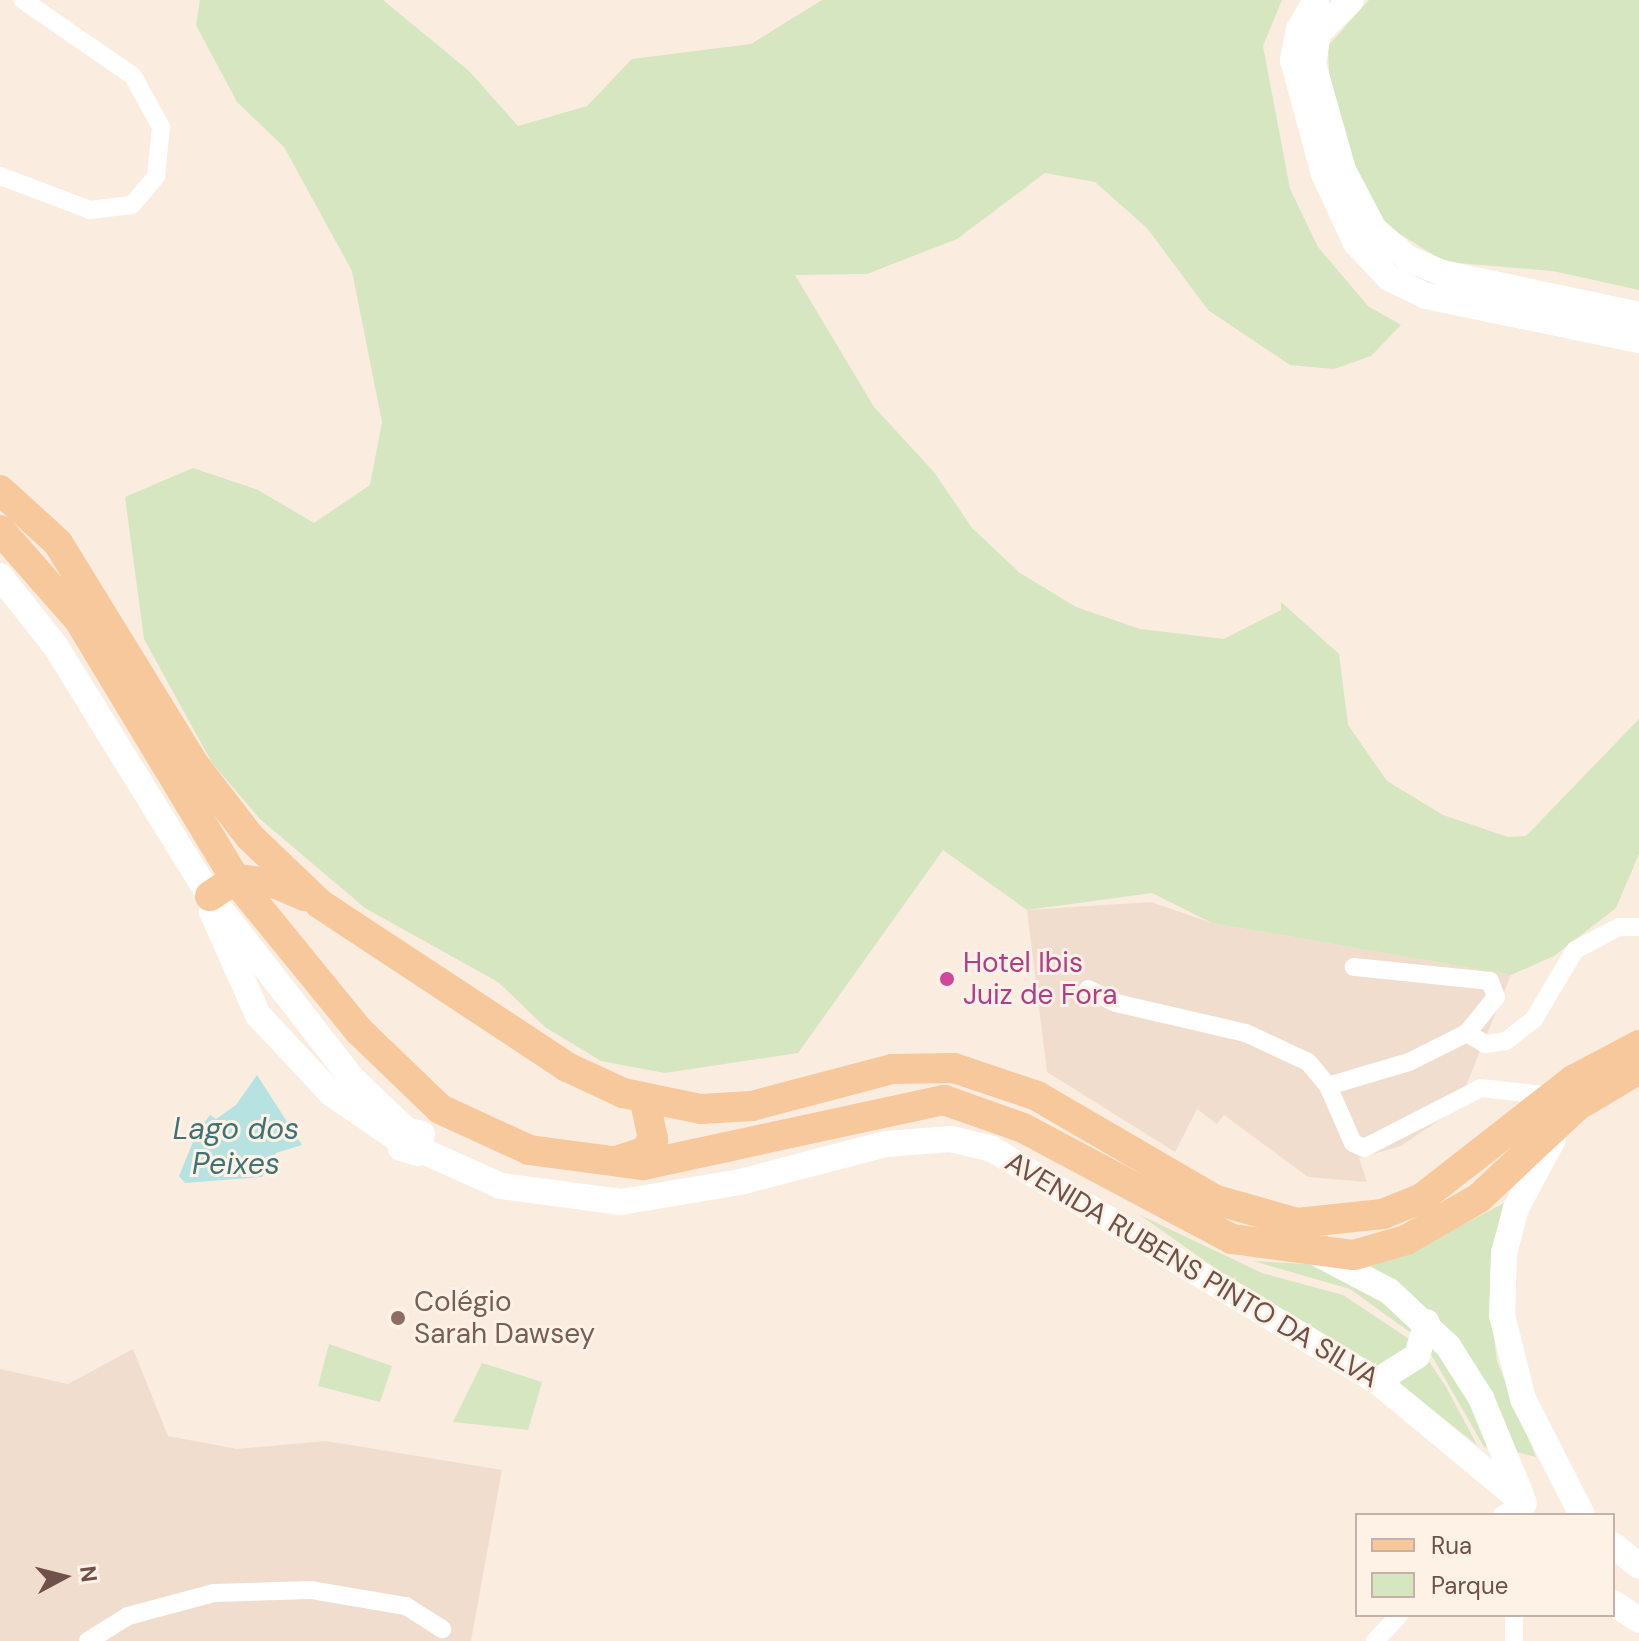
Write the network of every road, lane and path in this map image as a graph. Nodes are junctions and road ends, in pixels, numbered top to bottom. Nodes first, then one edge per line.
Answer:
1 (23, 0) edge
2 (1316, 0) edge
3 (1351, 0) edge
4 (0, 176) edge
5 (1639, 315) edge
6 (1639, 340) edge
7 (0, 490) edge
8 (0, 530) edge
9 (0, 576) edge
10 (235, 879) junction
11 (210, 896) junction
12 (320, 904) junction
13 (1639, 927) edge
14 (1354, 967) dead end
15 (1088, 989) dead end
16 (282, 995) junction
17 (255, 1011) junction
18 (1467, 1033) junction
19 (1639, 1045) edge
20 (1639, 1069) edge
21 (1328, 1086) junction
22 (645, 1101) junction
23 (1565, 1101) junction
24 (440, 1109) junction
25 (412, 1138) junction
26 (610, 1162) junction
27 (1320, 1255) junction
28 (1427, 1322) junction
29 (1377, 1381) junction
30 (1477, 1459) junction
31 (1508, 1461) junction
32 (1519, 1511) edge
33 (1569, 1513) edge
34 (1581, 1513) edge
35 (1615, 1547) edge
36 (1615, 1557) edge
37 (1639, 1566) edge
38 (1615, 1604) edge
39 (1397, 1617) edge
40 (1514, 1617) edge
41 (1639, 1620) edge
42 (442, 1629) dead end
43 (88, 1641) edge
44 (1375, 1641) edge
45 (1514, 1641) edge

1 - 4 street
2 - 6 street
3 - 5 street
7 - 12 main road
8 - 10 main road
9 - 11 street, AVENIDA RUBENS PINTO DA SILVA
10 - 11 main road
10 - 12 main road
10 - 24 main road
11 - 16 street, AVENIDA RUBENS PINTO DA SILVA
11 - 17 street, AVENIDA RUBENS PINTO DA SILVA
12 - 22 main road
13 - 18 street
14 - 18 street
15 - 21 street
16 - 17 street
16 - 25 street, AVENIDA RUBENS PINTO DA SILVA
17 - 25 street, AVENIDA RUBENS PINTO DA SILVA
18 - 21 street
19 - 23 main road
20 - 23 main road
21 - 23 street
22 - 23 main road
22 - 26 main road
23 - 27 main road
23 - 34 street
24 - 25 street
24 - 26 main road
25 - 29 street, AVENIDA RUBENS PINTO DA SILVA
26 - 27 main road
27 - 28 street
28 - 29 street
28 - 31 street
29 - 30 street, AVENIDA RUBENS PINTO DA SILVA
30 - 31 street
30 - 32 street, AVENIDA RUBENS PINTO DA SILVA
31 - 32 street
31 - 33 street
35 - 37 street
36 - 37 street
38 - 41 street
39 - 44 street
40 - 45 street
42 - 43 street

